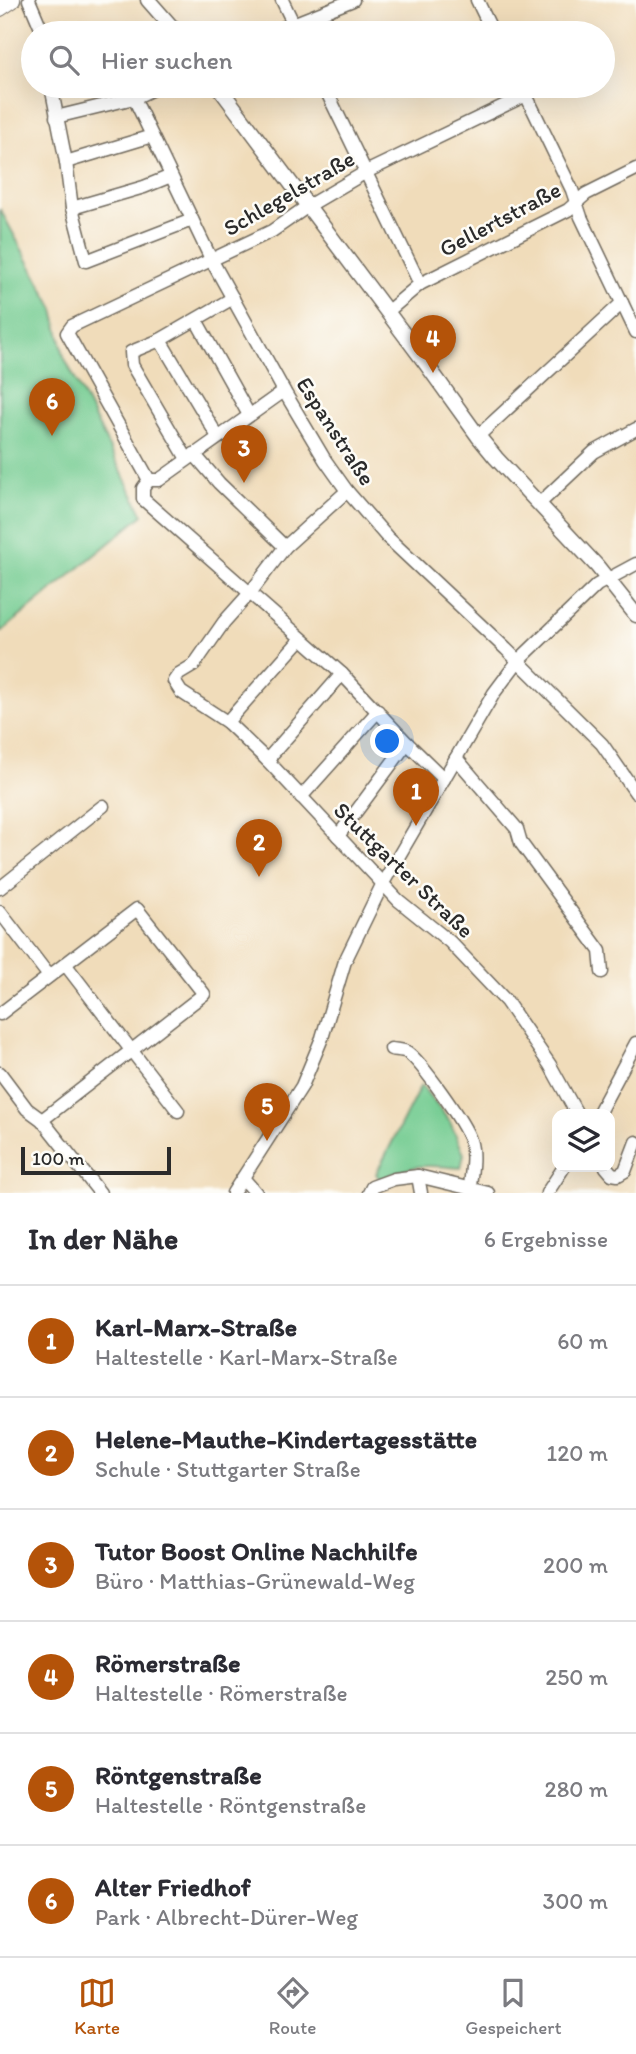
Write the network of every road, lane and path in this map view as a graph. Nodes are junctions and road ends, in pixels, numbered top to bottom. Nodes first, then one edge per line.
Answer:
1 (12, 0) edge
2 (29, 0) edge
3 (148, 0) edge
4 (282, 0) edge
5 (353, 0) edge
6 (477, 0) edge
7 (0, 8) edge
8 (38, 21) edge
9 (166, 21) edge
10 (292, 21) edge
11 (310, 21) edge
12 (487, 21) edge
13 (53, 98) edge
14 (134, 98) joint
15 (227, 98) edge
16 (330, 98) edge
17 (509, 98) edge
18 (526, 98) edge
19 (56, 117) junction
20 (152, 136) junction
21 (66, 162) junction
22 (636, 169) edge
23 (366, 172) junction
24 (171, 176) junction
25 (575, 204) junction
26 (308, 206) junction
27 (72, 208) junction
28 (192, 220) junction
29 (212, 261) junction
30 (420, 284) junction
31 (233, 298) junction
32 (622, 303) junction
33 (387, 312) junction
34 (196, 320) junction
35 (636, 332) edge
36 (160, 340) junction
37 (284, 391) junction
38 (249, 415) junction
39 (636, 429) edge
40 (478, 436) junction
41 (218, 437) junction
42 (190, 456) junction
43 (149, 480) junction
44 (347, 491) junction
45 (540, 503) junction
46 (285, 547) junction
47 (636, 564) edge
48 (607, 579) junction
49 (250, 593) junction
50 (636, 615) edge
51 (301, 639) junction
52 (518, 661) junction
53 (342, 674) junction
54 (378, 711) junction
55 (227, 722) junction
56 (407, 743) junction
57 (456, 758) junction
58 (267, 760) junction
59 (444, 779) junction
60 (636, 793) edge
61 (301, 797) junction
62 (103, 806) dead end
63 (338, 836) junction
64 (383, 883) junction
65 (0, 888) edge
66 (0, 912) edge
67 (65, 964) junction
68 (603, 972) dead end
69 (49, 976) junction
70 (0, 1014) edge
71 (636, 1044) edge
72 (391, 1049) dead end
73 (131, 1050) junction
74 (0, 1073) edge
75 (574, 1109) edge
76 (601, 1109) edge
77 (177, 1111) dead end
78 (42, 1120) junction
79 (636, 1142) edge
80 (561, 1172) edge
81 (610, 1172) edge
82 (418, 1176) junction
83 (243, 1178) junction
84 (470, 1188) junction
85 (100, 1193) edge
86 (233, 1193) edge
87 (256, 1193) edge
88 (369, 1193) edge
89 (421, 1193) edge
90 (488, 1193) edge
91 (547, 1193) edge

1 - 7 main road
2 - 8 street
3 - 9 street
4 - 10 street
5 - 11 street
6 - 12 street
13 - 19 street
14 - 19 street
14 - 20 street, Espanstraße
15 - 26 street
16 - 23 street
17 - 23 street, Schlegelstraße
18 - 25 street
19 - 21 street
20 - 21 street
20 - 24 street, Espanstraße
21 - 27 street
22 - 25 street, Gellertstraße
23 - 26 street, Schlegelstraße
23 - 30 street
24 - 27 street
24 - 28 street, Espanstraße
25 - 30 street, Gellertstraße
25 - 32 street
26 - 29 street, Schlegelstraße
26 - 33 street
27 - 28 street
28 - 29 street, Espanstraße
29 - 31 street, Espanstraße
29 - 43 street, Schlegelstraße
30 - 33 street, Gellertstraße
31 - 34 street
31 - 37 street, Espanstraße
32 - 35 street
32 - 40 street
33 - 40 street
34 - 36 street
34 - 38 street
36 - 41 street
36 - 42 street
37 - 38 street
37 - 44 street, Espanstraße
38 - 41 street
39 - 45 street
40 - 45 street
41 - 42 street
42 - 43 street
42 - 46 street
43 - 49 street
44 - 46 street
44 - 52 street, Espanstraße
45 - 48 street
46 - 49 street
47 - 48 street
48 - 50 street
48 - 52 street
49 - 51 street
49 - 55 street, Stuttgarter Straße
51 - 53 street
51 - 55 street
52 - 57 street
52 - 60 street, Espanstraße
53 - 54 street
53 - 58 street
54 - 56 street
54 - 61 street
55 - 58 street, Stuttgarter Straße
56 - 59 street
56 - 63 street
57 - 59 street
57 - 68 street
58 - 61 street, Stuttgarter Straße
59 - 64 street
61 - 63 street, Stuttgarter Straße
62 - 65 street
63 - 64 street, Stuttgarter Straße
64 - 75 street, Stuttgarter Straße
64 - 83 street
66 - 69 street
67 - 69 street
67 - 73 street
67 - 73 street
69 - 70 street
71 - 76 street
72 - 84 street
73 - 77 street
73 - 78 street
74 - 78 street
78 - 85 street
79 - 81 street
80 - 91 street
82 - 84 street
82 - 88 street
82 - 89 street
83 - 86 street
83 - 87 street
84 - 90 street

